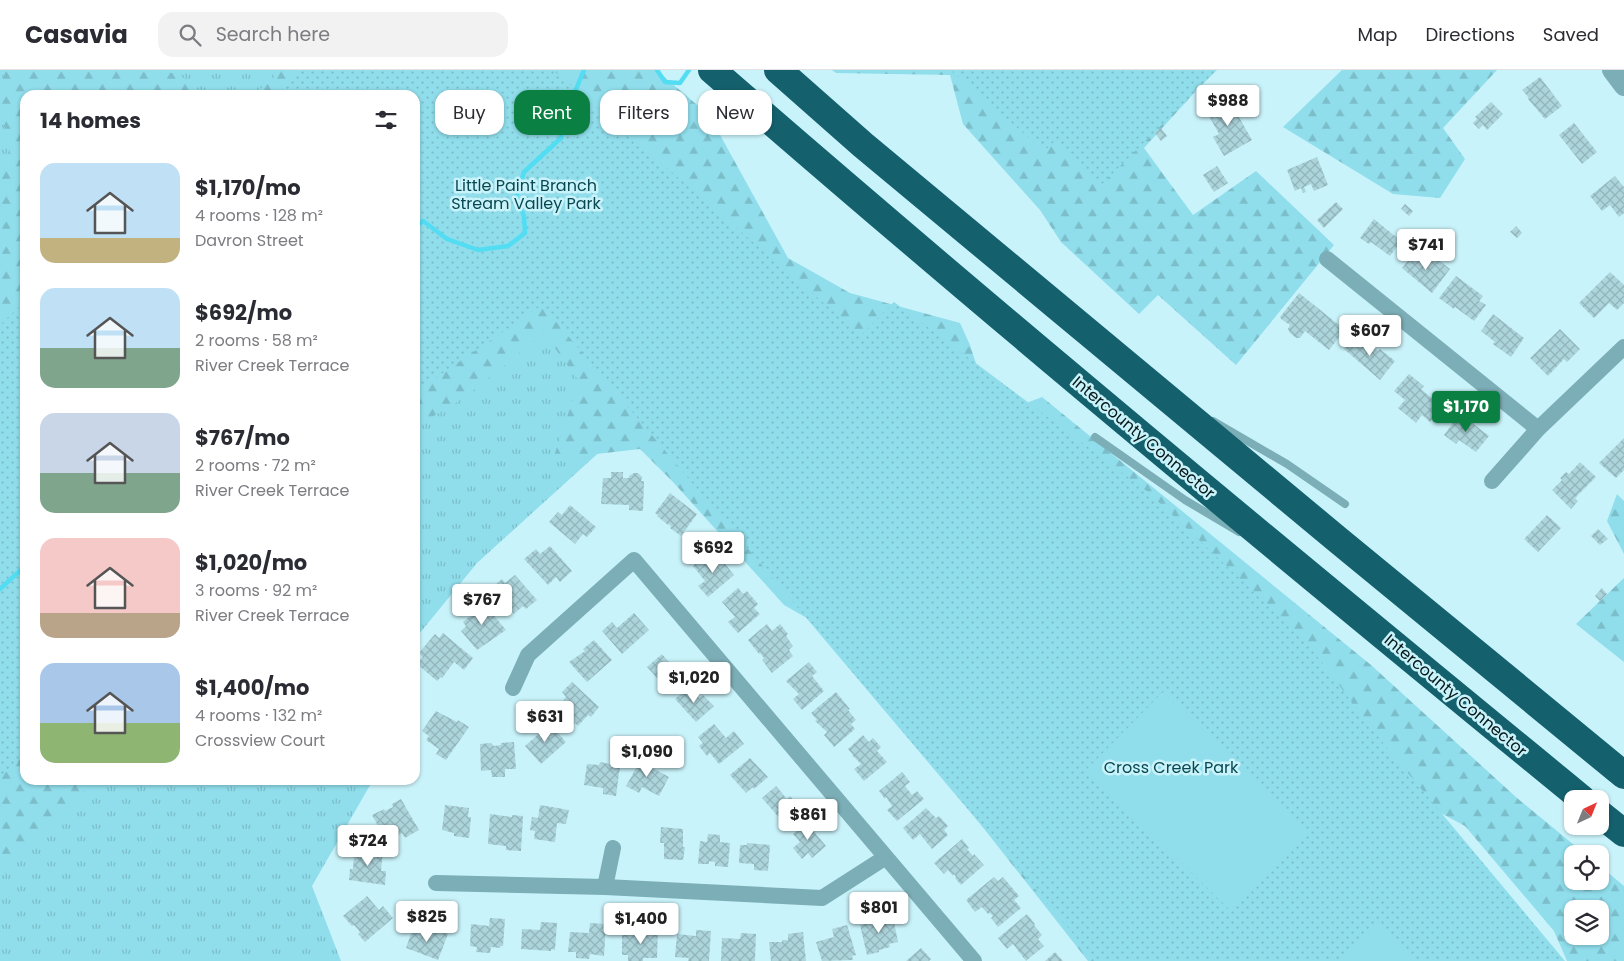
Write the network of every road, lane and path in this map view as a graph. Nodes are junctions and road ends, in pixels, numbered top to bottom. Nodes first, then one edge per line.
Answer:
1 (712, 70) edge
2 (778, 70) edge
3 (1612, 70) edge
4 (1624, 86) edge
5 (1327, 259) dead end
6 (1624, 347) edge
7 (1159, 390) junction
8 (1199, 413) dead end
9 (1207, 418) dead end
10 (1538, 429) junction
11 (1095, 437) dead end
12 (1492, 481) dead end
13 (1345, 504) dead end
14 (1248, 538) dead end
15 (1256, 542) dead end
16 (1306, 571) junction
17 (513, 688) dead end
18 (1624, 775) edge
19 (1571, 790) edge
20 (1609, 822) edge
21 (1624, 834) edge
22 (613, 848) dead end
23 (886, 857) junction
24 (436, 884) dead end
25 (605, 886) junction
26 (974, 961) edge

1 - 16 highway, Intercounty Connector
2 - 7 highway
3 - 4 street
5 - 10 street
6 - 10 street
7 - 8 lane
7 - 18 highway
9 - 13 lane
10 - 12 street
11 - 14 lane
15 - 16 lane
16 - 19 highway, Intercounty Connector
17 - 23 street
20 - 21 highway
22 - 25 street
23 - 25 street
23 - 26 street
24 - 25 street

